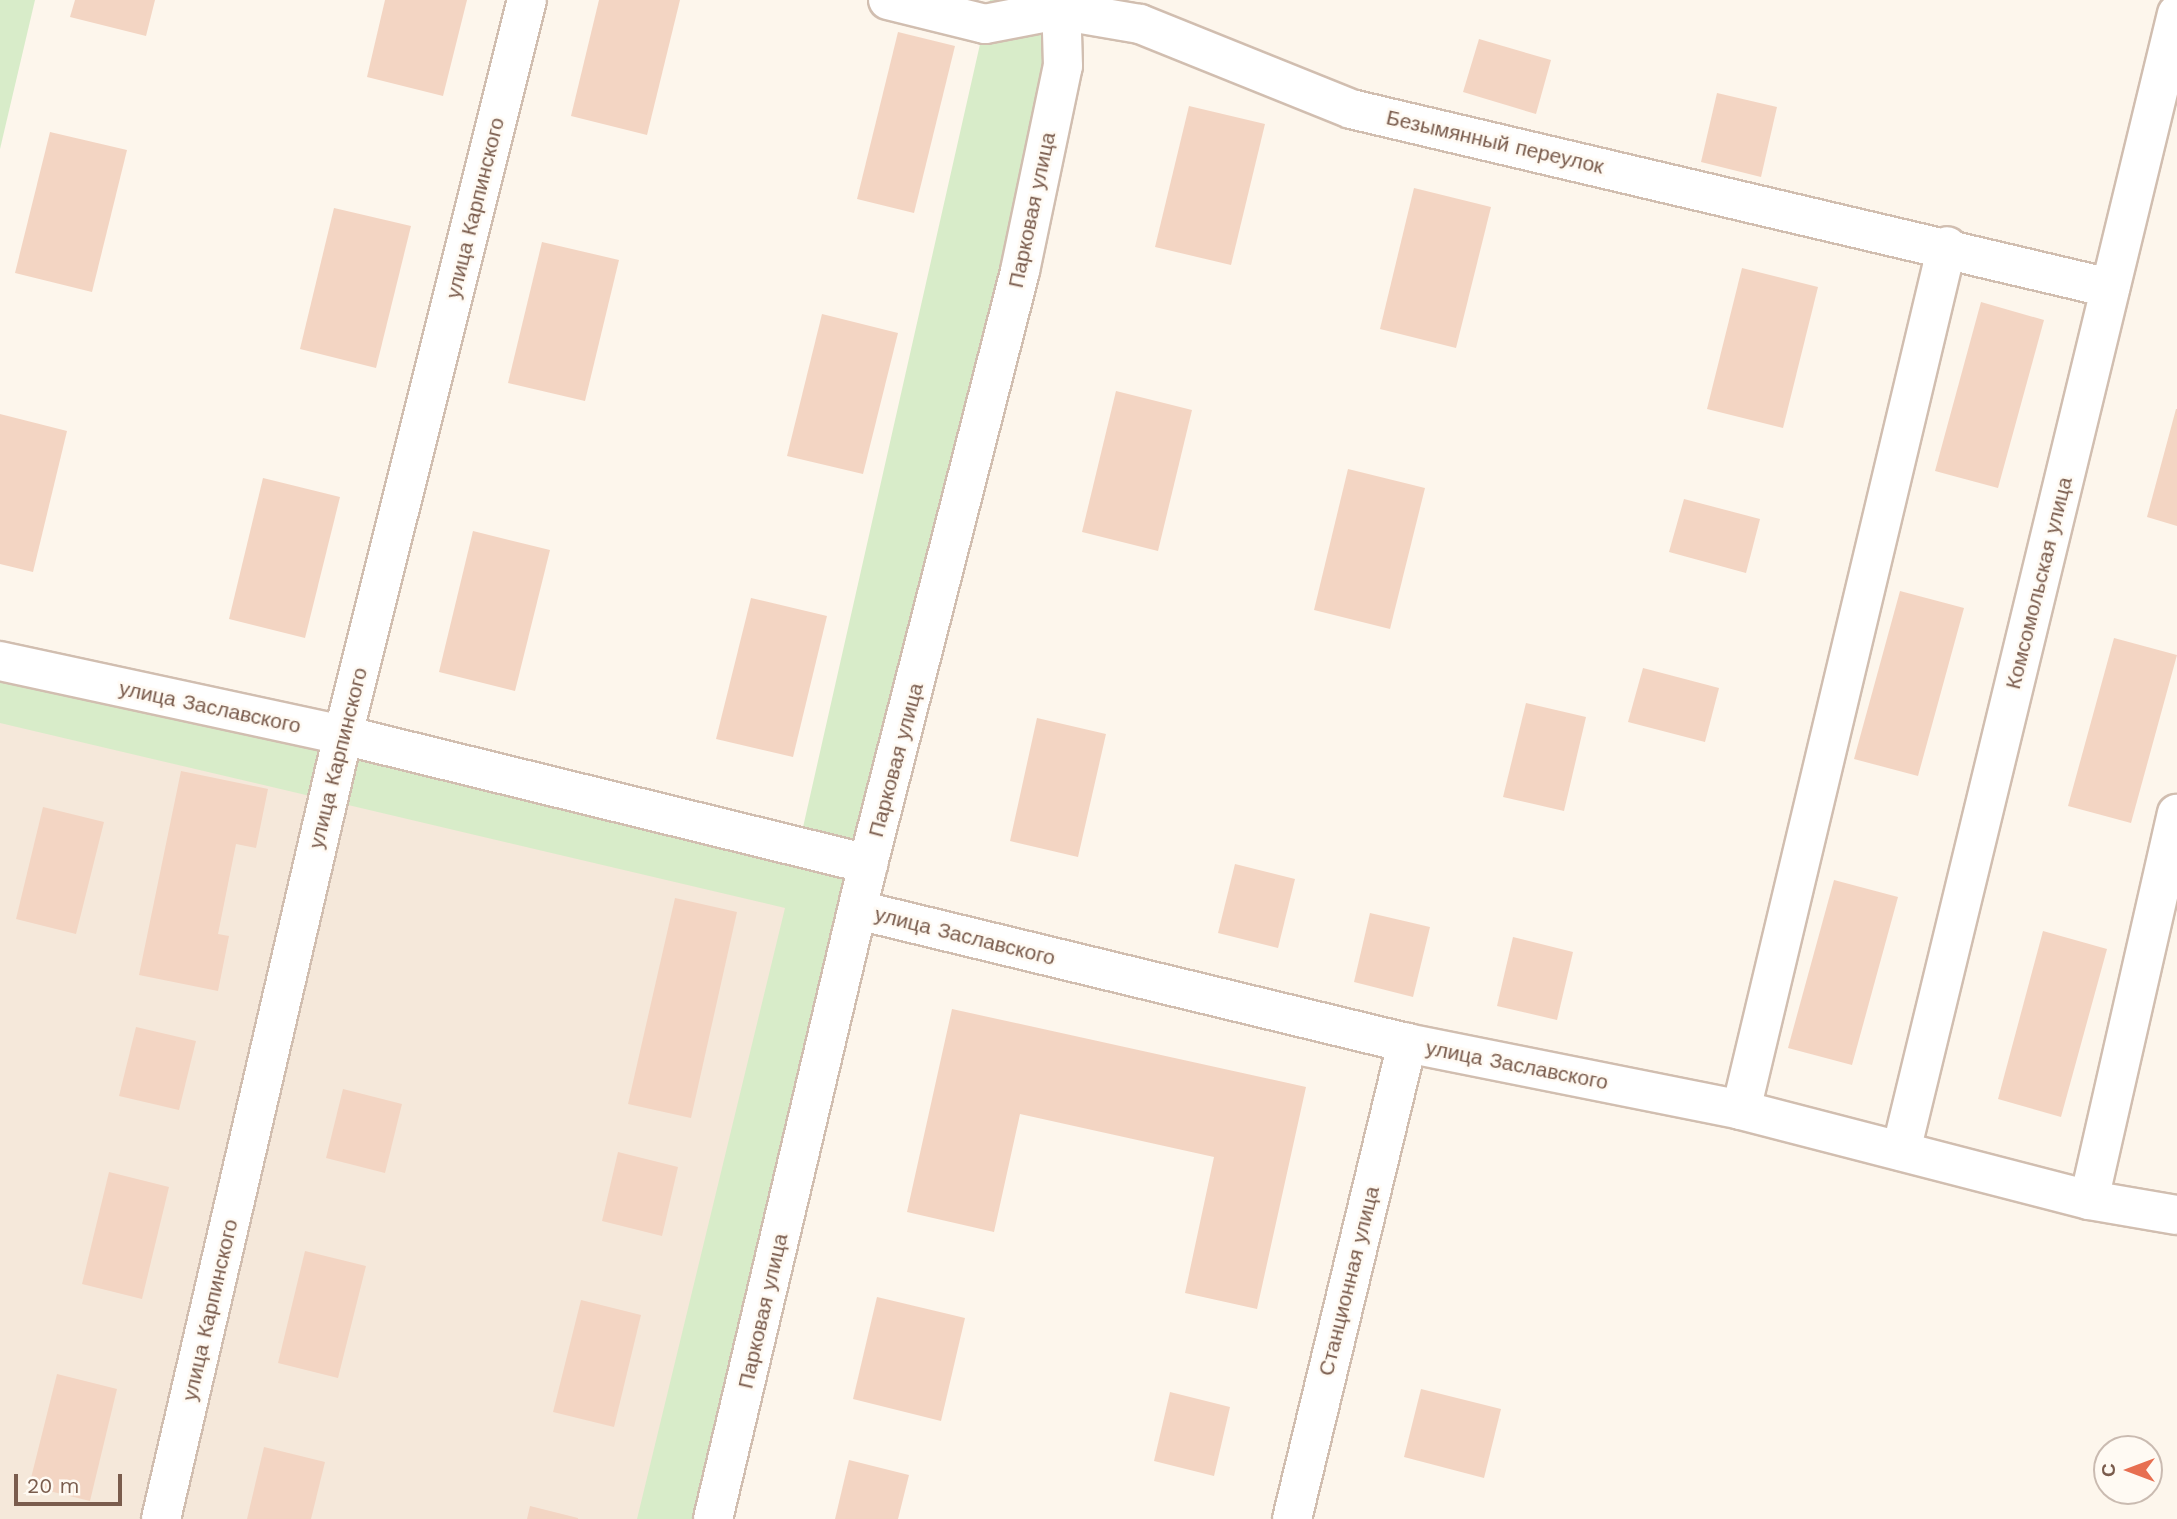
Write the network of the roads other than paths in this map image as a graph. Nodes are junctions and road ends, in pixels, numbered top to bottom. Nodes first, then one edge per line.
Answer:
1 (527, 0) edge
2 (888, 0) edge
3 (1060, 5) edge
4 (2177, 14) edge
5 (1947, 246) junction
6 (2110, 288) junction
7 (0, 661) edge
8 (343, 735) junction
9 (2177, 814) edge
10 (868, 863) junction
11 (858, 910) junction
12 (1407, 1043) junction
13 (1741, 1110) junction
14 (1901, 1152) junction
15 (2089, 1200) junction
16 (2177, 1215) edge
17 (161, 1519) edge
18 (713, 1519) edge
19 (1292, 1519) edge

1 - 8 street, улица Карпинского
2 - 3 street, Безымянный переулок
3 - 5 street, Безымянный переулок
3 - 10 street, Парковая улица
4 - 6 street, Комсомольская улица
5 - 6 street, Безымянный переулок
5 - 13 street
6 - 14 street, Комсомольская улица
7 - 8 street, улица Заславского
8 - 10 street, улица Заславского
8 - 17 street, улица Карпинского
9 - 15 street
10 - 11 street, Парковая улица
11 - 12 street, улица Заславского
11 - 18 street, Парковая улица
12 - 13 street, улица Заславского
12 - 19 street, Станционная улица
13 - 14 street, улица Заславского
14 - 15 street, улица Заславского
15 - 16 street, улица Заславского

